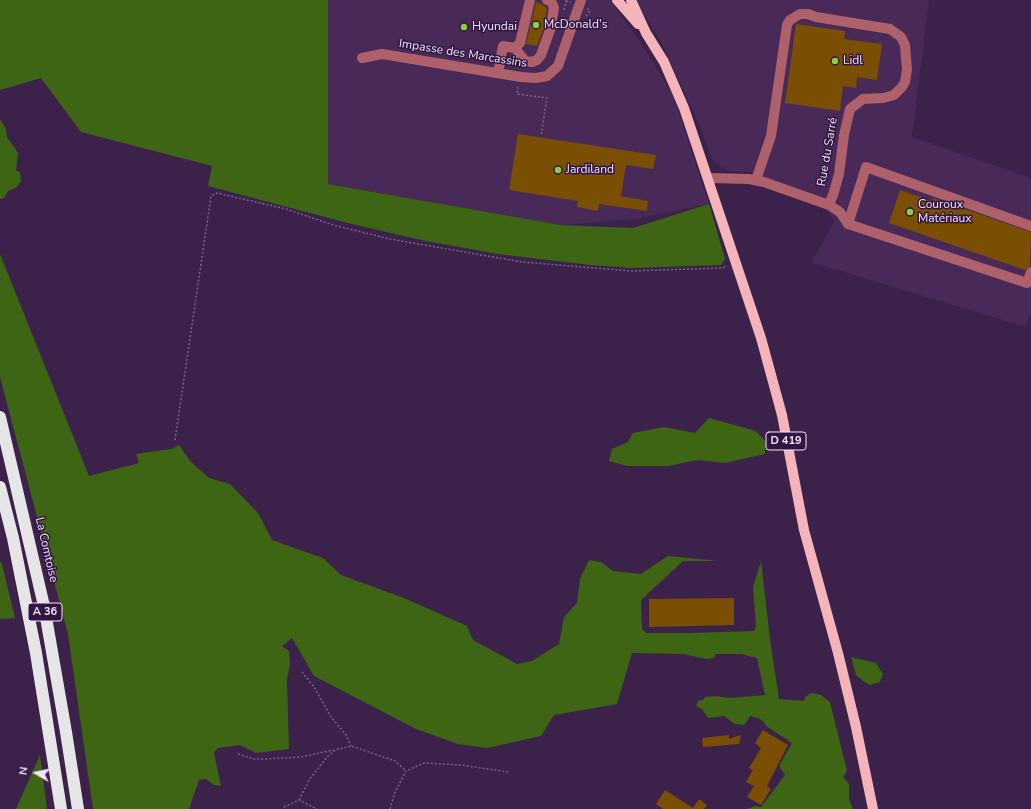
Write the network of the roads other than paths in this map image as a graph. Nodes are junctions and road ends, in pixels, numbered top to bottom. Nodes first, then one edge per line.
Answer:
1 (530, 0) edge
2 (547, 0) edge
3 (581, 0) edge
4 (617, 0) edge
5 (631, 0) edge
6 (646, 33) junction
7 (514, 48) junction
8 (362, 58) dead end
9 (498, 73) junction
10 (709, 178) junction
11 (756, 180) junction
12 (829, 205) junction
13 (848, 224) junction
14 (1031, 226) edge
15 (1031, 272) edge
16 (0, 417) edge
17 (0, 487) edge
18 (0, 507) edge
19 (13, 538) junction
20 (61, 809) edge
21 (78, 809) edge
22 (873, 809) edge

1 - 7 street
2 - 7 street
3 - 9 street, Impasse des Marcassins
4 - 6 main road, D 419
5 - 6 main road, D 419
6 - 10 main road, D 419
7 - 9 street
8 - 9 street, Impasse des Marcassins
10 - 11 street, Rue du Sarré
10 - 22 main road, D 419
11 - 12 street, Rue du Sarré
11 - 12 street, Rue du Sarré
12 - 13 street
13 - 14 street
13 - 15 street
16 - 21 highway, La Comtoise / A 36
17 - 19 highway, A 36
18 - 19 highway
19 - 20 highway, A 36

